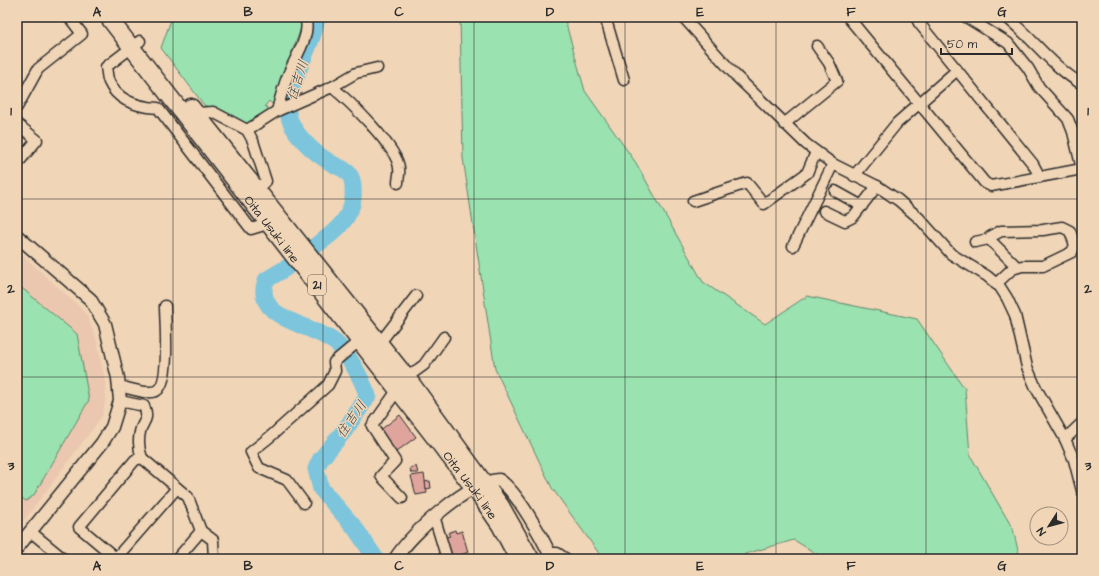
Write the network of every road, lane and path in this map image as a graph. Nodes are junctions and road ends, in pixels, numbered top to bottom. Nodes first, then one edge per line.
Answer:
1 (69, 17) edge
2 (108, 17) edge
3 (122, 17) edge
4 (305, 17) edge
5 (605, 17) edge
6 (683, 17) edge
7 (848, 17) edge
8 (916, 17) edge
9 (966, 17) edge
10 (1006, 17) edge
11 (136, 44) junction
12 (817, 46) dead end
13 (377, 68) dead end
14 (956, 71) junction
15 (624, 80) dead end
16 (1082, 84) edge
17 (332, 87) junction
18 (919, 103) junction
19 (17, 107) edge
20 (279, 110) junction
21 (196, 113) junction
22 (17, 124) edge
23 (784, 124) junction
24 (247, 130) junction
25 (816, 152) junction
26 (17, 164) edge
27 (833, 164) junction
28 (1082, 169) edge
29 (854, 176) junction
30 (1040, 177) junction
31 (398, 183) dead end
32 (877, 186) junction
33 (835, 191) dead end
34 (252, 195) junction
35 (693, 201) dead end
36 (862, 206) junction
37 (824, 211) dead end
38 (272, 218) junction
39 (17, 236) edge
40 (989, 239) junction
41 (974, 242) dead end
42 (793, 246) dead end
43 (1017, 267) junction
44 (996, 284) junction
45 (416, 296) dead end
46 (165, 306) dead end
47 (444, 337) dead end
48 (365, 341) junction
49 (402, 383) junction
50 (119, 386) junction
51 (120, 401) junction
52 (1082, 423) edge
53 (1065, 438) junction
54 (142, 458) junction
55 (480, 486) junction
56 (177, 488) junction
57 (1082, 492) edge
58 (402, 498) dead end
59 (304, 503) dead end
60 (434, 516) junction
61 (201, 531) junction
62 (31, 532) junction
63 (17, 548) edge
64 (551, 556) edge
65 (64, 559) edge
66 (117, 559) edge
67 (177, 559) edge
68 (214, 559) edge
69 (395, 559) edge
70 (447, 559) edge
71 (518, 559) edge
72 (531, 559) edge
73 (566, 559) edge

1 - 19 street
2 - 11 main road, Oita Usuki line / 21
3 - 11 main road, Oita Usuki line / 21
4 - 20 street
5 - 15 street
6 - 23 street
7 - 18 street
8 - 14 street
9 - 28 street
10 - 16 street
11 - 21 main road, Oita Usuki line / 21
11 - 34 main road, Oita Usuki line / 21
11 - 38 street
12 - 23 street
13 - 17 street
14 - 18 street
14 - 30 street
17 - 20 street
17 - 31 street
18 - 29 street
18 - 30 street
20 - 24 street
21 - 24 street
21 - 34 main road, Oita Usuki line / 21
22 - 26 street
23 - 25 street
24 - 34 street
25 - 27 street
25 - 35 street
27 - 29 street
27 - 42 street
28 - 30 street
29 - 32 street
32 - 36 street
32 - 44 street
33 - 36 street
34 - 38 main road, Oita Usuki line / 21
36 - 37 street
38 - 48 main road, Oita Usuki line / 21
39 - 50 street
40 - 41 street
40 - 43 street
40 - 43 street
43 - 44 street
44 - 53 street
45 - 48 street
46 - 50 street
47 - 49 street
48 - 49 main road, Oita Usuki line / 21
48 - 59 street
49 - 55 main road, Oita Usuki line / 21
49 - 58 street
50 - 51 street
51 - 54 street
51 - 62 street
52 - 53 street
53 - 57 street
54 - 56 street
54 - 66 street
55 - 60 street
55 - 64 street
55 - 71 main road, Oita Usuki line / 21
55 - 72 main road, Oita Usuki line / 21
56 - 61 street
56 - 66 street
60 - 69 street
60 - 70 street
61 - 67 street
61 - 68 street
62 - 63 street
62 - 65 street
64 - 73 street

